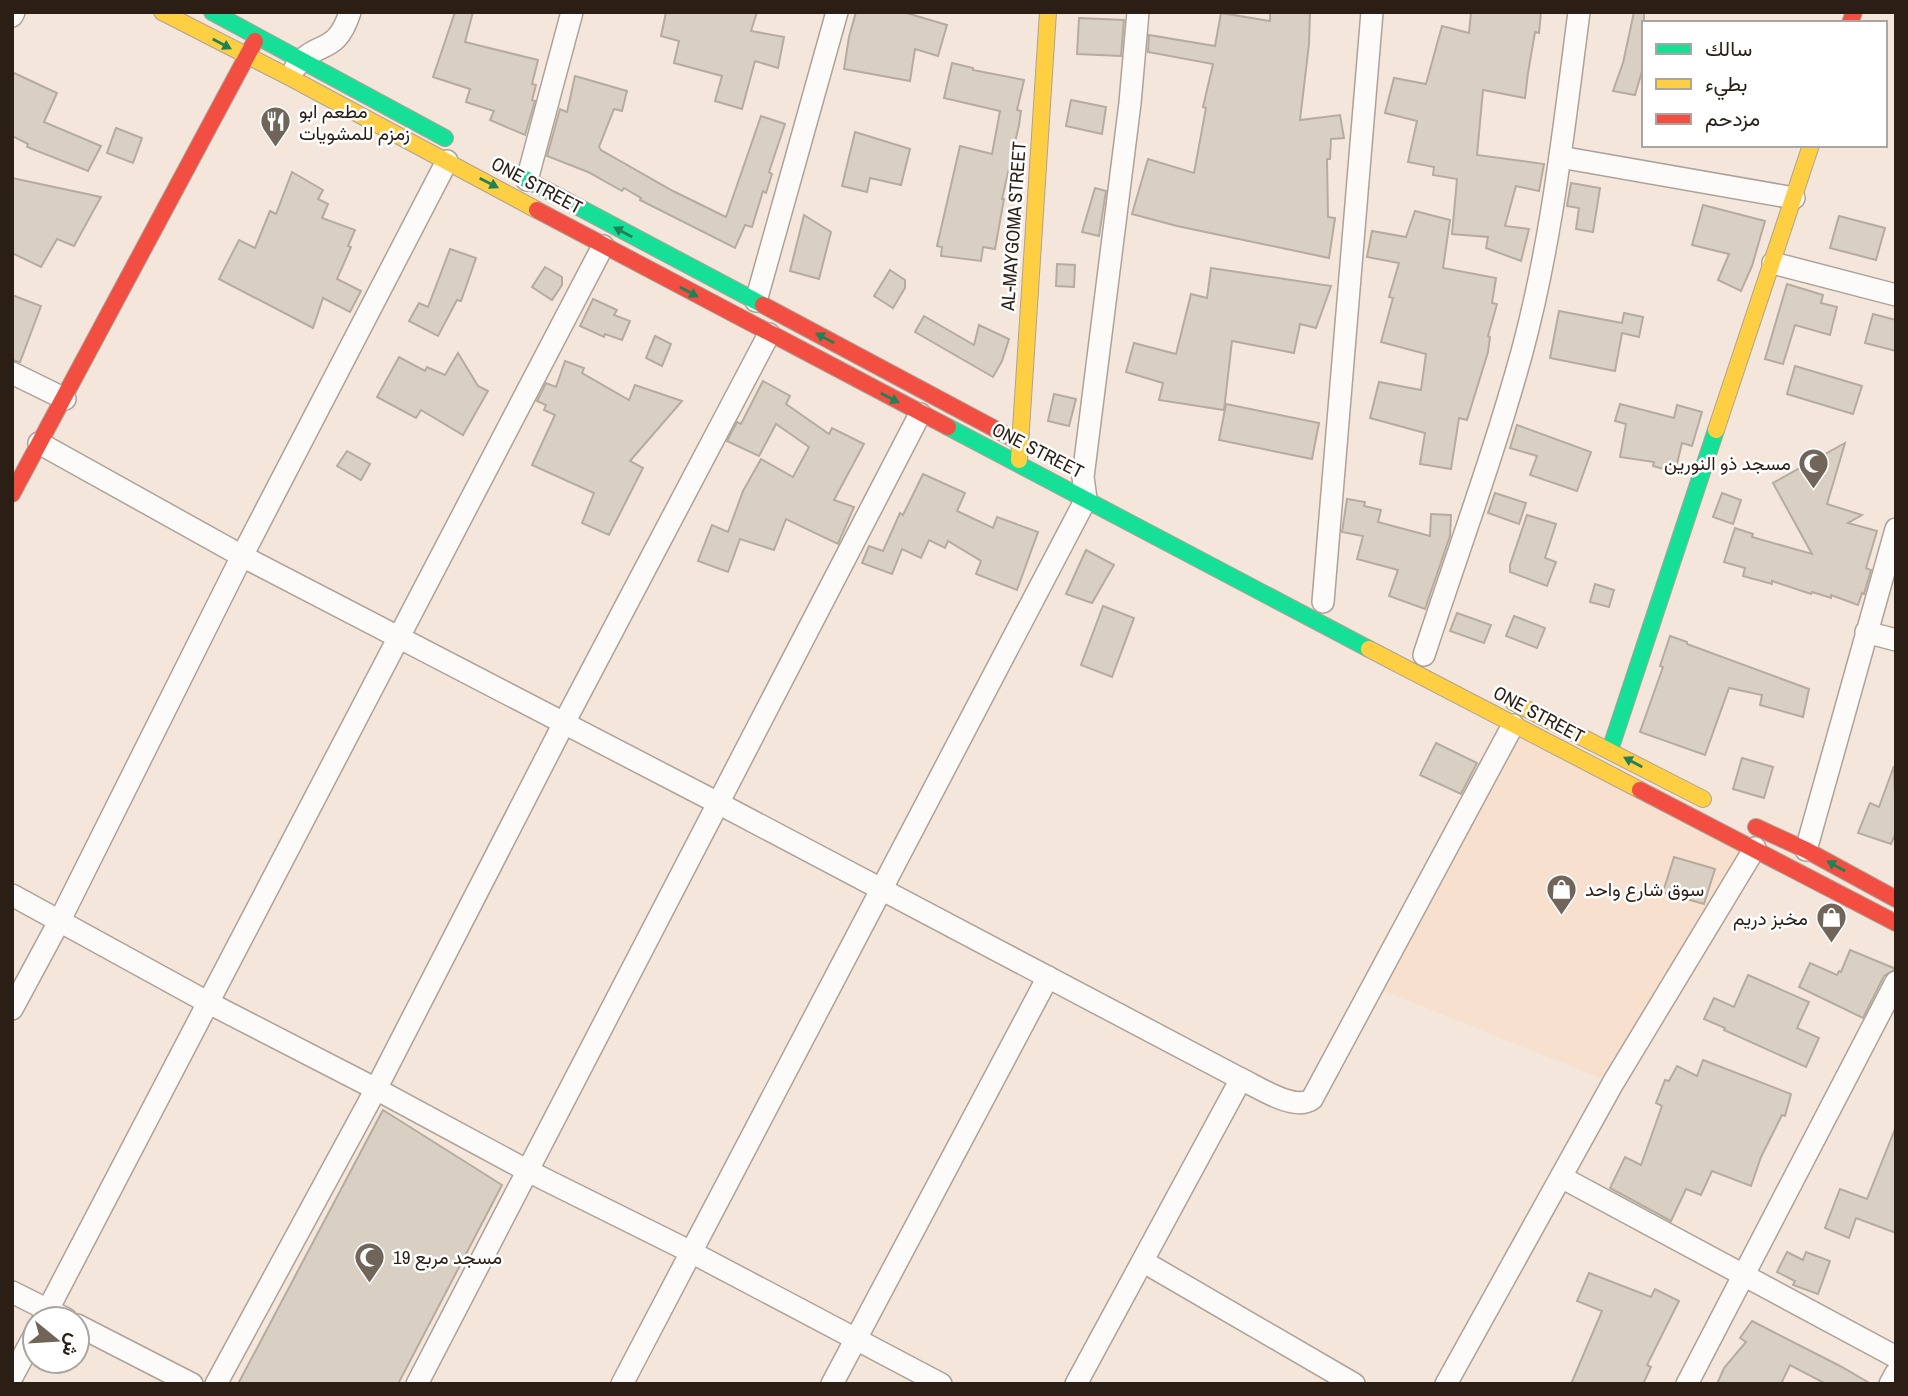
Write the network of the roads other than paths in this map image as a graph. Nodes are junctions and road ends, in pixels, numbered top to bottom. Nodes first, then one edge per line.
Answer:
1 (162, 12) edge
2 (212, 12) edge
3 (349, 12) edge
4 (572, 12) edge
5 (837, 12) edge
6 (1048, 12) edge
7 (1138, 12) edge
8 (1372, 12) edge
9 (1579, 12) edge
10 (258, 35) junction
11 (246, 56) junction
12 (302, 59) junction
13 (289, 77) junction
14 (1810, 147) edge
15 (455, 154) junction
16 (1560, 158) junction
17 (505, 169) dead end
18 (527, 180) junction
19 (1794, 198) junction
20 (603, 246) junction
21 (1773, 263) junction
22 (1896, 295) edge
23 (756, 301) junction
24 (769, 334) junction
25 (12, 373) edge
26 (65, 399) junction
27 (920, 414) junction
28 (1019, 442) junction
29 (39, 443) junction
30 (1041, 454) dead end
31 (1019, 464) junction
32 (1084, 483) junction
33 (12, 494) edge
34 (1896, 529) edge
35 (242, 556) junction
36 (1323, 602) dead end
37 (1866, 632) junction
38 (399, 638) junction
39 (1896, 640) edge
40 (1424, 655) dead end
41 (1501, 695) dead end
42 (564, 723) junction
43 (1513, 725) junction
44 (1610, 750) junction
45 (1602, 770) junction
46 (718, 803) junction
47 (1716, 806) dead end
48 (1739, 818) dead end
49 (1755, 848) junction
50 (1806, 850) junction
51 (881, 888) junction
52 (12, 895) edge
53 (1896, 899) edge
54 (60, 920) junction
55 (1896, 923) edge
56 (1048, 977) junction
57 (1896, 982) edge
58 (207, 1002) junction
59 (12, 1009) edge
60 (1241, 1079) junction
61 (376, 1089) junction
62 (527, 1171) junction
63 (1561, 1177) junction
64 (691, 1252) junction
65 (1144, 1262) junction
66 (1745, 1274) junction
67 (12, 1292) edge
68 (34, 1305) edge
69 (57, 1305) edge
70 (91, 1332) edge
71 (856, 1339) junction
72 (1896, 1357) edge
73 (21, 1360) edge
74 (1896, 1373) edge
75 (12, 1377) edge
76 (192, 1384) edge
77 (216, 1384) edge
78 (417, 1384) edge
79 (622, 1384) edge
80 (832, 1384) edge
81 (940, 1384) edge
82 (1076, 1384) edge
83 (1354, 1384) edge
84 (1446, 1384) edge
85 (1687, 1384) edge
86 (1890, 1384) edge

1 -> 11 street, ONE STREET
2 - 10 street, ONE STREET
3 - 12 street
4 - 18 street
5 - 23 street
6 - 28 street, AL-MAYGOMA STREET
7 - 32 street
8 - 36 street
9 - 16 street
10 - 11 street
10 - 12 street, ONE STREET
11 - 13 street, ONE STREET
11 - 26 street
12 - 13 street
12 - 15 street, ONE STREET
13 - 15 street, ONE STREET
14 - 19 street
15 -> 20 street, ONE STREET
15 - 35 street
16 - 19 street
16 - 40 street
17 - 18 street, ONE STREET
23 -> 18 street, ONE STREET
19 - 21 street
20 -> 24 street, ONE STREET
20 - 38 street
21 - 22 street
21 - 44 street
28 -> 23 street, ONE STREET
24 -> 27 street, ONE STREET
24 - 42 street
25 - 26 street
26 - 29 street
27 - 31 street, ONE STREET
27 - 46 street
28 - 30 street, ONE STREET
28 - 31 street, AL-MAYGOMA STREET
29 - 33 street
29 - 35 street
31 - 32 street, ONE STREET
32 - 43 street, ONE STREET
32 - 51 street
34 - 37 street
35 - 38 street
35 - 54 street
37 - 39 street
37 - 50 street
38 - 42 street
38 - 58 street
41 - 44 street, ONE STREET
42 - 46 street
42 - 61 street
43 - 45 street, ONE STREET
43 - 60 street
44 - 45 street
47 -> 44 street, ONE STREET
45 - 49 street, ONE STREET
46 - 51 street
46 - 62 street
48 - 50 street
49 - 55 street, ONE STREET
49 - 63 street
53 -> 50 street
51 - 56 street
51 - 64 street
52 - 54 street
54 - 58 street
54 - 59 street
56 - 60 street
56 - 71 street
57 - 66 street
58 - 61 street
58 - 69 street
60 - 65 street
61 - 62 street
61 - 77 street
62 - 64 street
62 - 78 street
63 - 66 street
63 - 84 street
64 - 71 street
64 - 79 street
65 - 82 street
65 - 83 street
66 - 72 street
66 - 85 street
67 - 68 street
70 - 76 street
71 - 80 street
71 - 81 street
73 - 75 street
74 - 86 street

